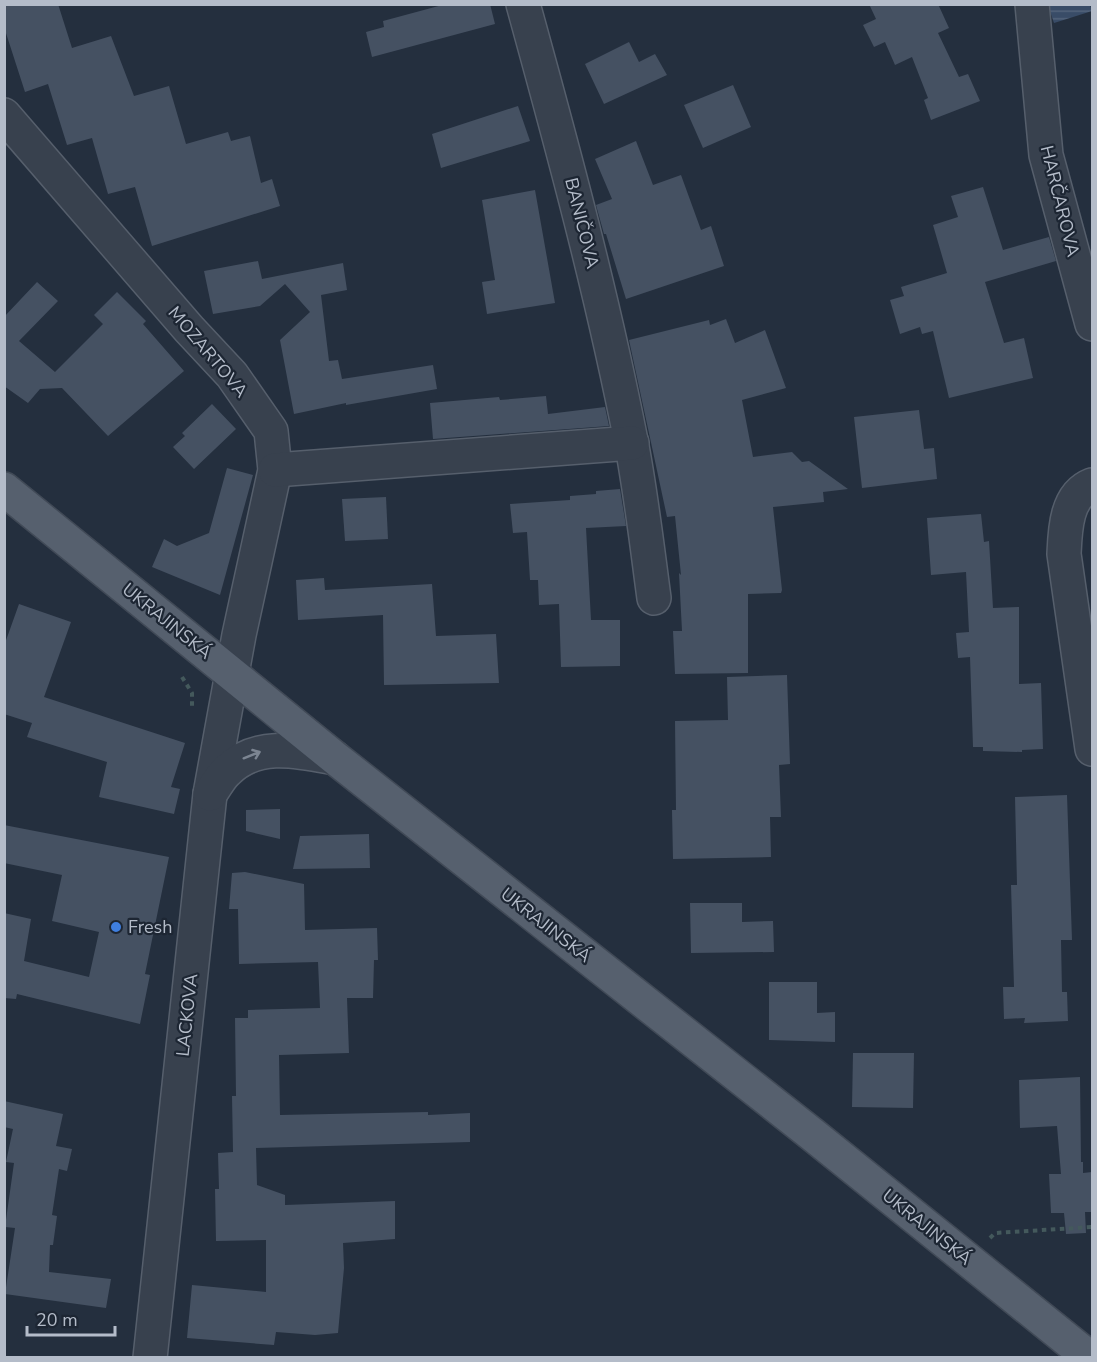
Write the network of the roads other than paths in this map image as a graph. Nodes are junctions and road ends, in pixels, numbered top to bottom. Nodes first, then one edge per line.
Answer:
1 (523, 4) edge
2 (1032, 4) edge
3 (4, 115) edge
4 (1092, 324) edge
5 (632, 443) junction
6 (275, 470) junction
7 (1092, 485) edge
8 (4, 489) edge
9 (654, 598) dead end
10 (232, 674) junction
11 (1092, 749) edge
12 (335, 758) junction
13 (210, 794) junction
14 (150, 1358) edge
15 (1090, 1358) edge

1 - 5 street, BANIČOVA
2 - 4 street, HARČAROVA
3 - 6 street, MOZARTOVA
5 - 6 street
5 - 9 street, BANIČOVA
6 - 10 street, MOZARTOVA
7 - 11 street
8 - 10 main road, UKRAJINSKÁ
10 - 12 main road, UKRAJINSKÁ
10 - 13 street, LACKOVA
13 -> 12 street
12 - 15 main road, UKRAJINSKÁ
13 - 14 street, LACKOVA

